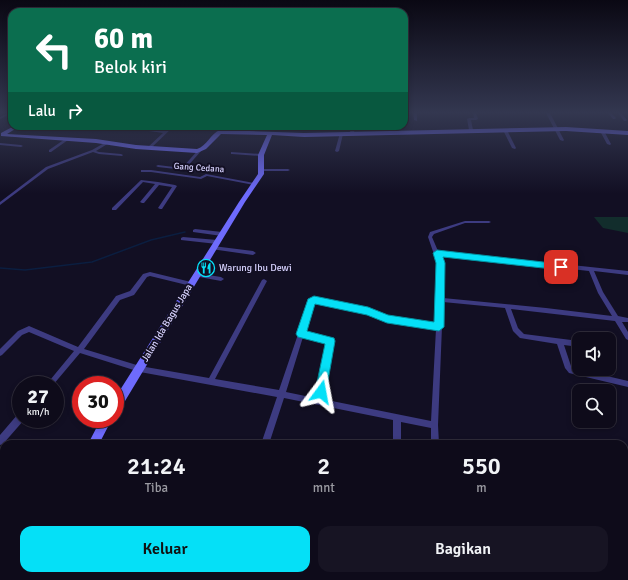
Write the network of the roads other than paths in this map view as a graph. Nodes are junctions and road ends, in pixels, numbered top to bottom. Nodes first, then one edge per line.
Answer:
1 (66, 140) joint
2 (157, 140) edge
3 (210, 140) edge
4 (267, 140) edge
5 (340, 140) edge
6 (510, 140) edge
7 (607, 140) edge
8 (107, 143) junction
9 (0, 144) edge
10 (609, 144) dead end
11 (21, 146) dead end
12 (149, 148) junction
13 (514, 148) dead end
14 (200, 150) junction
15 (50, 151) dead end
16 (93, 151) junction
17 (337, 151) dead end
18 (232, 153) dead end
19 (122, 155) dead end
20 (261, 155) junction
21 (158, 166) dead end
22 (183, 169) junction
23 (261, 170) junction
24 (288, 170) dead end
25 (142, 171) dead end
26 (201, 171) dead end
27 (176, 175) junction
28 (158, 183) junction
29 (254, 184) junction
30 (168, 185) junction
31 (142, 202) dead end
32 (0, 204) edge
33 (160, 208) dead end
34 (114, 209) dead end
35 (489, 222) dead end
36 (195, 231) dead end
37 (222, 234) junction
38 (183, 239) dead end
39 (215, 245) junction
40 (253, 253) dead end
41 (437, 253) junction
42 (591, 270) junction
43 (628, 273) edge
44 (196, 275) junction
45 (221, 278) dead end
46 (264, 281) dead end
47 (191, 284) junction
48 (441, 300) junction
49 (507, 306) junction
50 (615, 318) junction
51 (628, 320) edge
52 (439, 327) junction
53 (301, 334) junction
54 (628, 338) edge
55 (560, 342) junction
56 (572, 343) edge
57 (79, 350) junction
58 (0, 354) edge
59 (140, 369) junction
60 (57, 376) edge
61 (210, 382) junction
62 (628, 384) edge
63 (124, 393) edge
64 (281, 394) junction
65 (318, 402) junction
66 (397, 418) junction
67 (434, 426) junction
68 (12, 427) edge
69 (102, 428) edge
70 (1, 440) edge
71 (95, 440) edge
72 (266, 440) edge
73 (397, 440) edge
74 (435, 440) edge

1 - 8 street
1 - 15 street
2 - 12 street
3 - 14 street
4 - 20 street, Jalan Ida Bagus Japa
5 - 17 street
6 - 13 street
7 - 10 street
8 - 12 street
8 - 16 street
9 - 11 street
12 - 14 street
14 - 22 street
16 - 19 street
16 - 32 street
18 - 20 street
20 - 23 street, Jalan Ida Bagus Japa
21 - 22 street
22 - 26 street
23 - 24 street
23 - 29 street, Jalan Ida Bagus Japa
25 - 27 street, Gang Cedana
27 - 29 street, Gang Cedana
27 - 30 street
28 - 30 street
28 - 31 street
28 - 34 street
29 - 37 street, Jalan Ida Bagus Japa
30 - 33 street
35 - 41 street
36 - 37 street
37 - 39 street, Jalan Ida Bagus Japa
38 - 39 street
39 - 40 street
39 - 44 street, Jalan Ida Bagus Japa
41 - 42 street
41 - 48 street
42 - 43 street
42 - 50 street
44 - 45 street
44 - 47 street, Jalan Ida Bagus Japa
46 - 61 street
47 - 57 street
47 - 59 street, Jalan Ida Bagus Japa
48 - 49 street
48 - 52 street
49 - 50 street
49 - 55 street
50 - 51 street
50 - 54 street
52 - 53 street
52 - 67 street
53 - 64 street
53 - 65 street
55 - 56 street
55 - 62 street
57 - 58 street
57 - 59 street
57 - 60 street
59 - 61 street
59 - 63 street, Jalan Ida Bagus Japa
61 - 64 street
64 - 65 street
64 - 72 street
65 - 66 street
66 - 67 street
66 - 73 street
67 - 74 street
68 - 70 street
69 - 71 street

